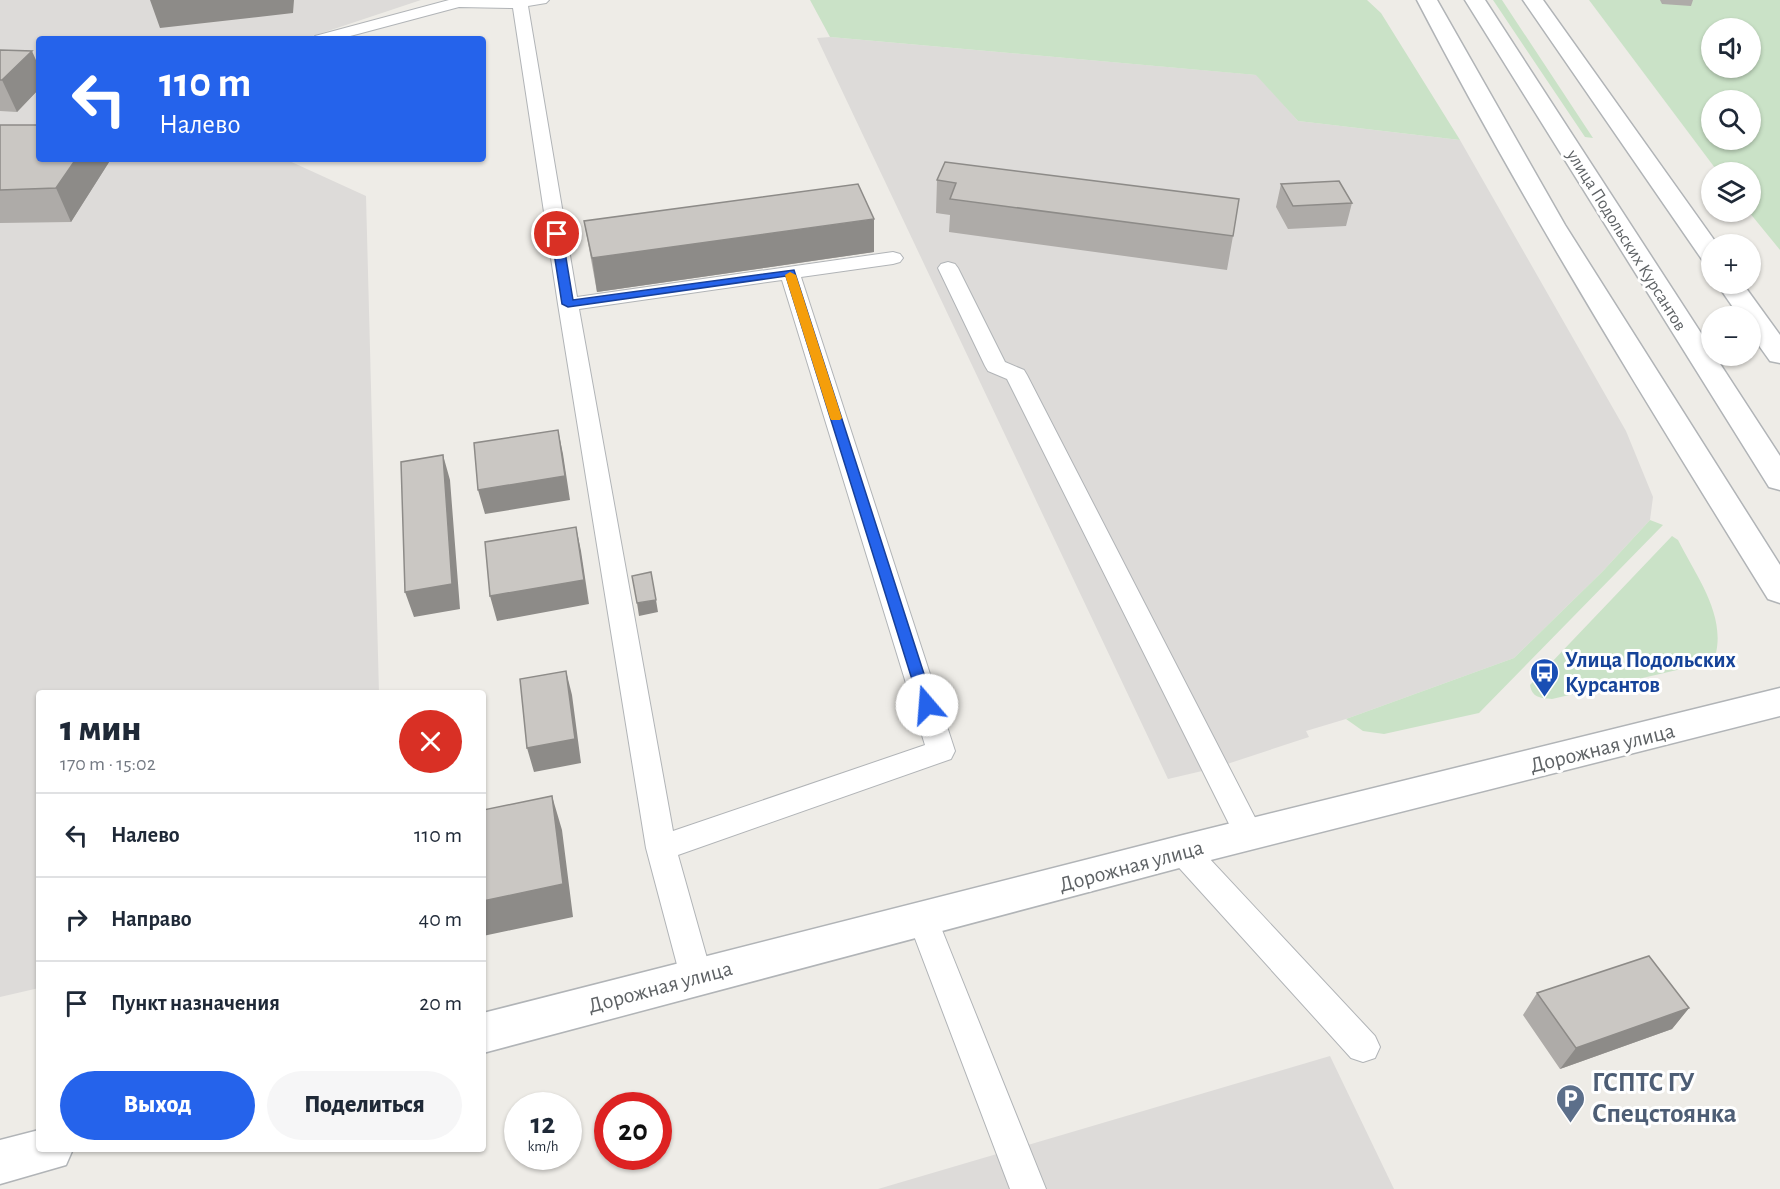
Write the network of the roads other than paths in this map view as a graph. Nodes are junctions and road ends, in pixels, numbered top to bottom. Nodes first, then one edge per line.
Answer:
1 (1427, 0) edge
2 (1474, 0) edge
3 (1533, 0) edge
4 (530, 1) edge
5 (332, 36) edge
6 (1701, 240) edge
7 (893, 258) dead end
8 (948, 268) dead end
9 (790, 273) junction
10 (1737, 294) edge
11 (568, 304) junction
12 (1780, 355) edge
13 (1780, 480) edge
14 (1780, 591) edge
15 (1780, 702) edge
16 (1249, 835) junction
17 (662, 848) junction
18 (1183, 851) junction
19 (922, 920) junction
20 (696, 976) junction
21 (486, 1032) edge
22 (1363, 1047) dead end
23 (38, 1152) edge
24 (0, 1162) edge
25 (1028, 1189) edge

1 - 14 main road
2 - 13 main road, улица Подольских Курсантов
3 - 6 main road
4 - 5 lane
4 - 11 lane
7 - 9 lane
8 - 16 lane
9 - 11 lane
9 - 17 lane
10 - 12 main road
11 - 17 lane
15 - 16 main road, Дорожная улица
16 - 18 main road, Дорожная улица
17 - 20 lane
18 - 19 main road, Дорожная улица
18 - 22 lane
19 - 20 main road, Дорожная улица
19 - 25 lane
20 - 21 main road, Дорожная улица
23 - 24 main road

